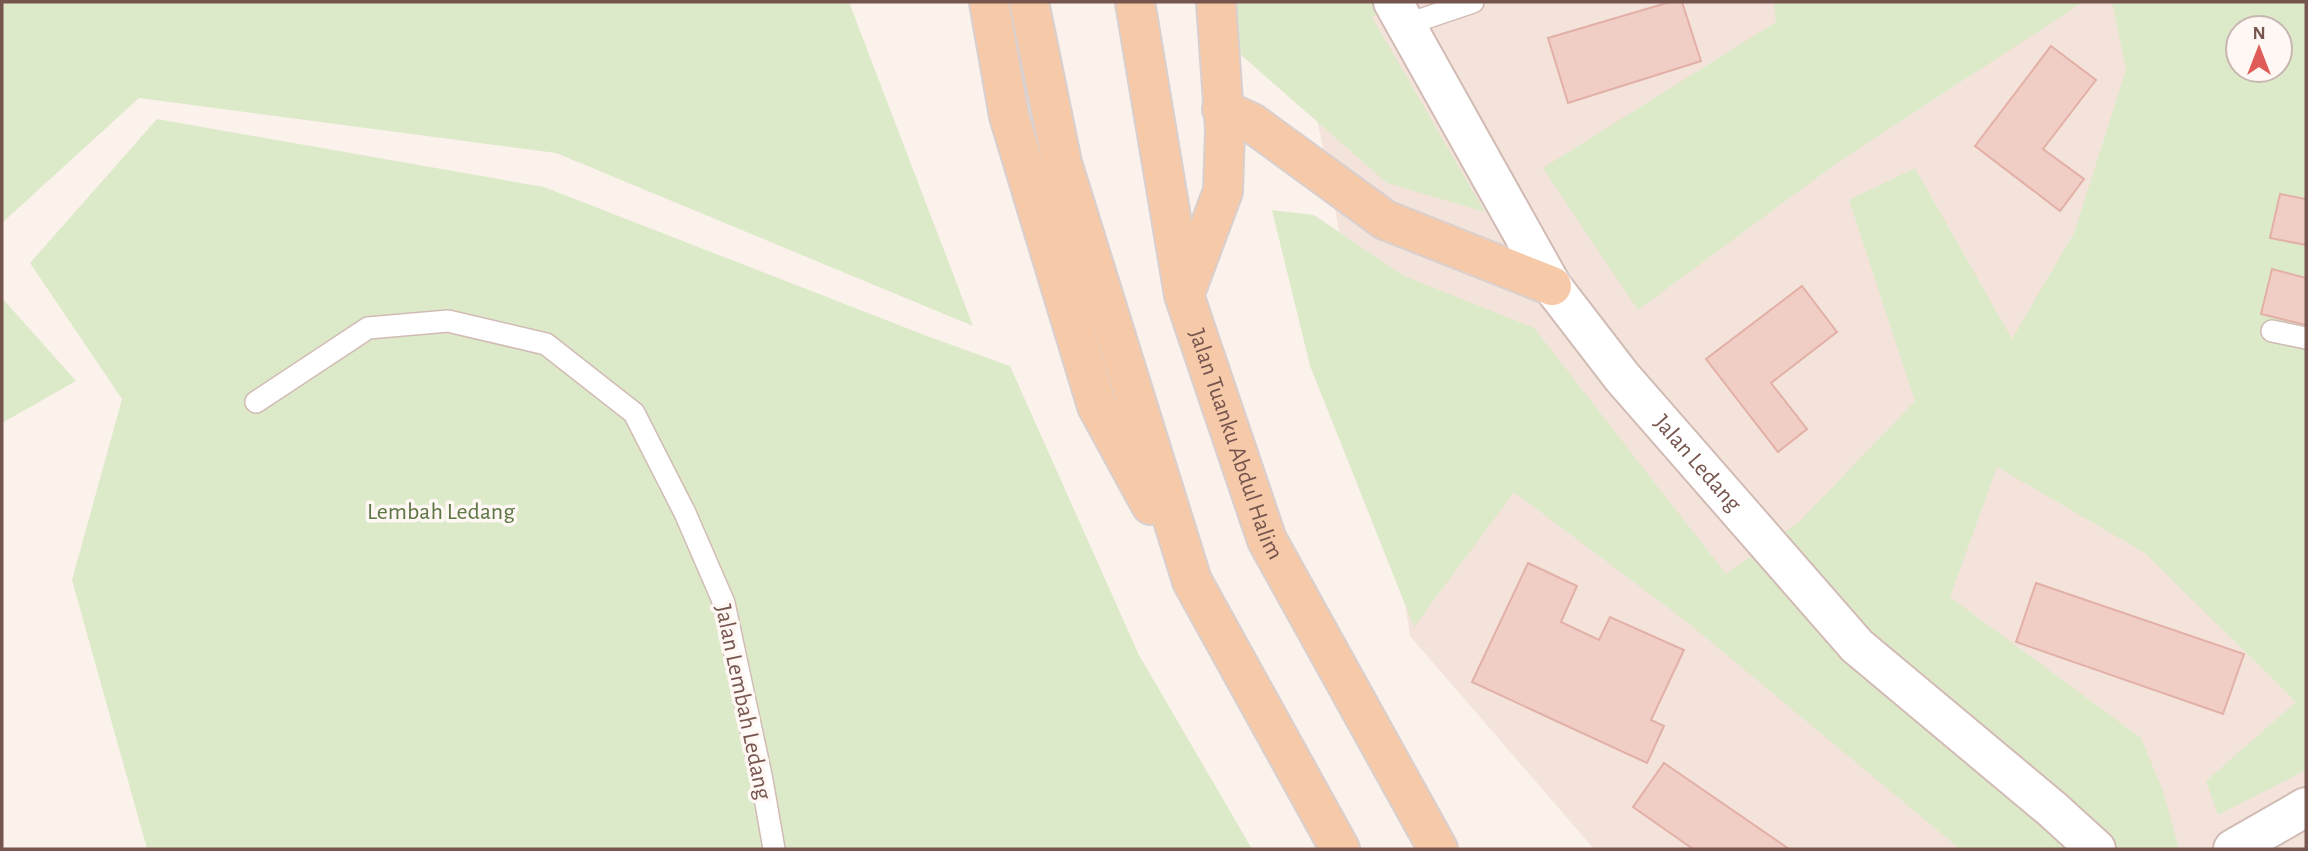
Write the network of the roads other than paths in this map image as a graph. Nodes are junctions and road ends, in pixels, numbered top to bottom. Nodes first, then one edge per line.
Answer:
1 (989, 2) edge
2 (1029, 2) edge
3 (1135, 2) edge
4 (1216, 2) edge
5 (1473, 2) edge
6 (1399, 13) edge
7 (1222, 109) junction
8 (1552, 286) junction
9 (1184, 295) junction
10 (2272, 331) dead end
11 (2306, 338) edge
12 (256, 402) dead end
13 (1192, 581) junction
14 (2306, 807) edge
15 (774, 849) edge
16 (1340, 849) edge
17 (1438, 849) edge
18 (2096, 849) edge
19 (2233, 849) edge

1 - 13 main road
2 - 13 main road
3 - 9 main road, Jalan Tuanku Abdul Halim
4 - 7 main road
5 - 6 lane
6 - 8 street, Jalan Ledang
7 - 8 main road
7 - 9 main road
8 - 18 street, Jalan Ledang
9 - 17 main road, Jalan Tuanku Abdul Halim
10 - 11 lane
12 - 15 lane, Jalan Lembah Ledang
13 - 16 main road
14 - 19 street

